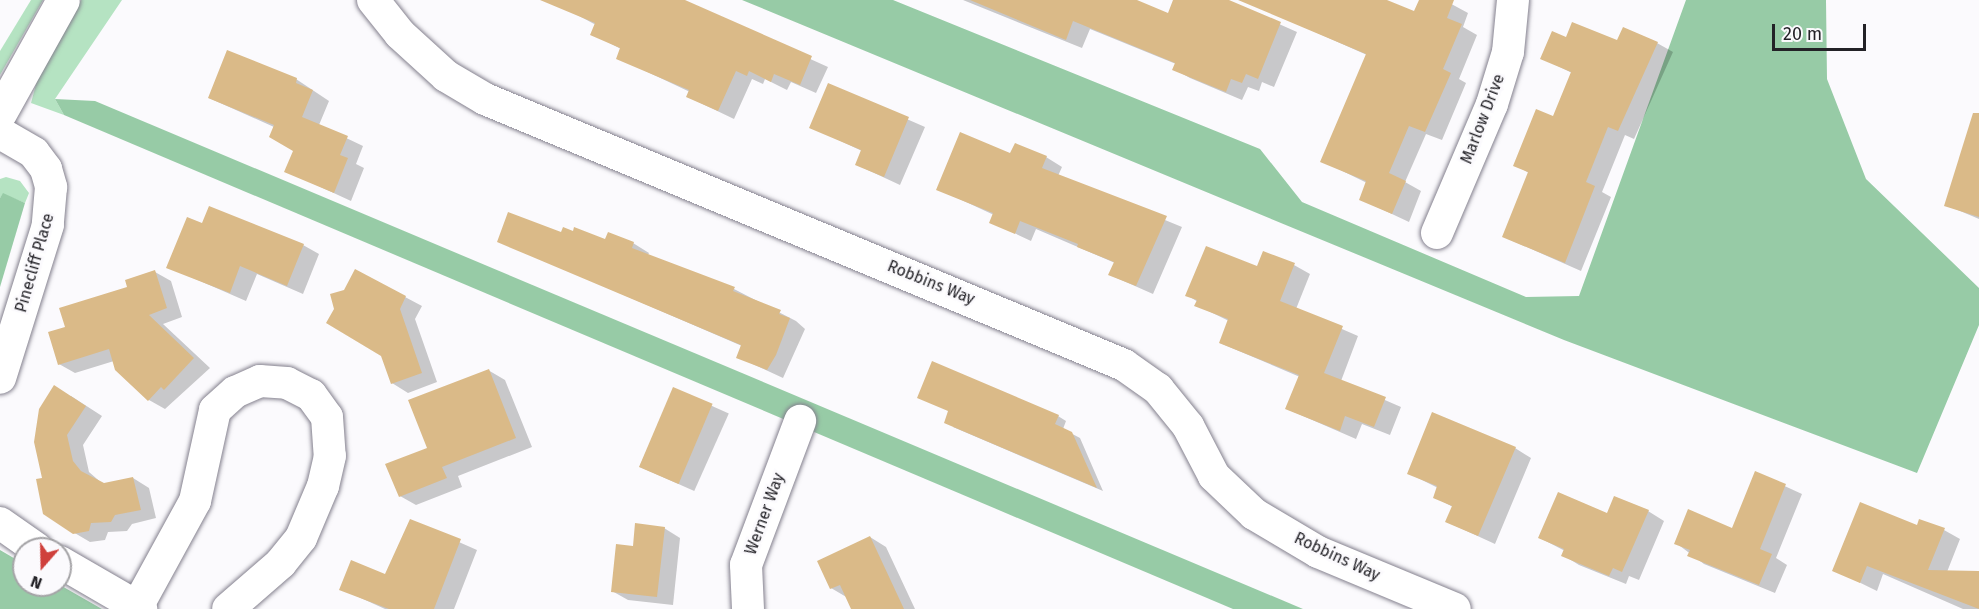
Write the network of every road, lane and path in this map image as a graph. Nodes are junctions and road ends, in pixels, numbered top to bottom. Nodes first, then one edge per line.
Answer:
1 (63, 0) edge
2 (374, 0) edge
3 (1513, 0) edge
4 (0, 114) edge
5 (0, 133) edge
6 (1437, 233) dead end
7 (0, 378) edge
8 (800, 421) dead end
9 (0, 523) edge
10 (20, 537) edge
11 (72, 569) edge
12 (139, 608) edge
13 (228, 609) edge
14 (748, 609) edge
15 (1455, 609) edge

1 - 4 main road
2 - 15 street, Robbins Way
3 - 6 street, Marlow Drive
5 - 7 street, Pinecliff Place
8 - 14 street, Werner Way
9 - 10 street
11 - 12 street
12 - 13 street

